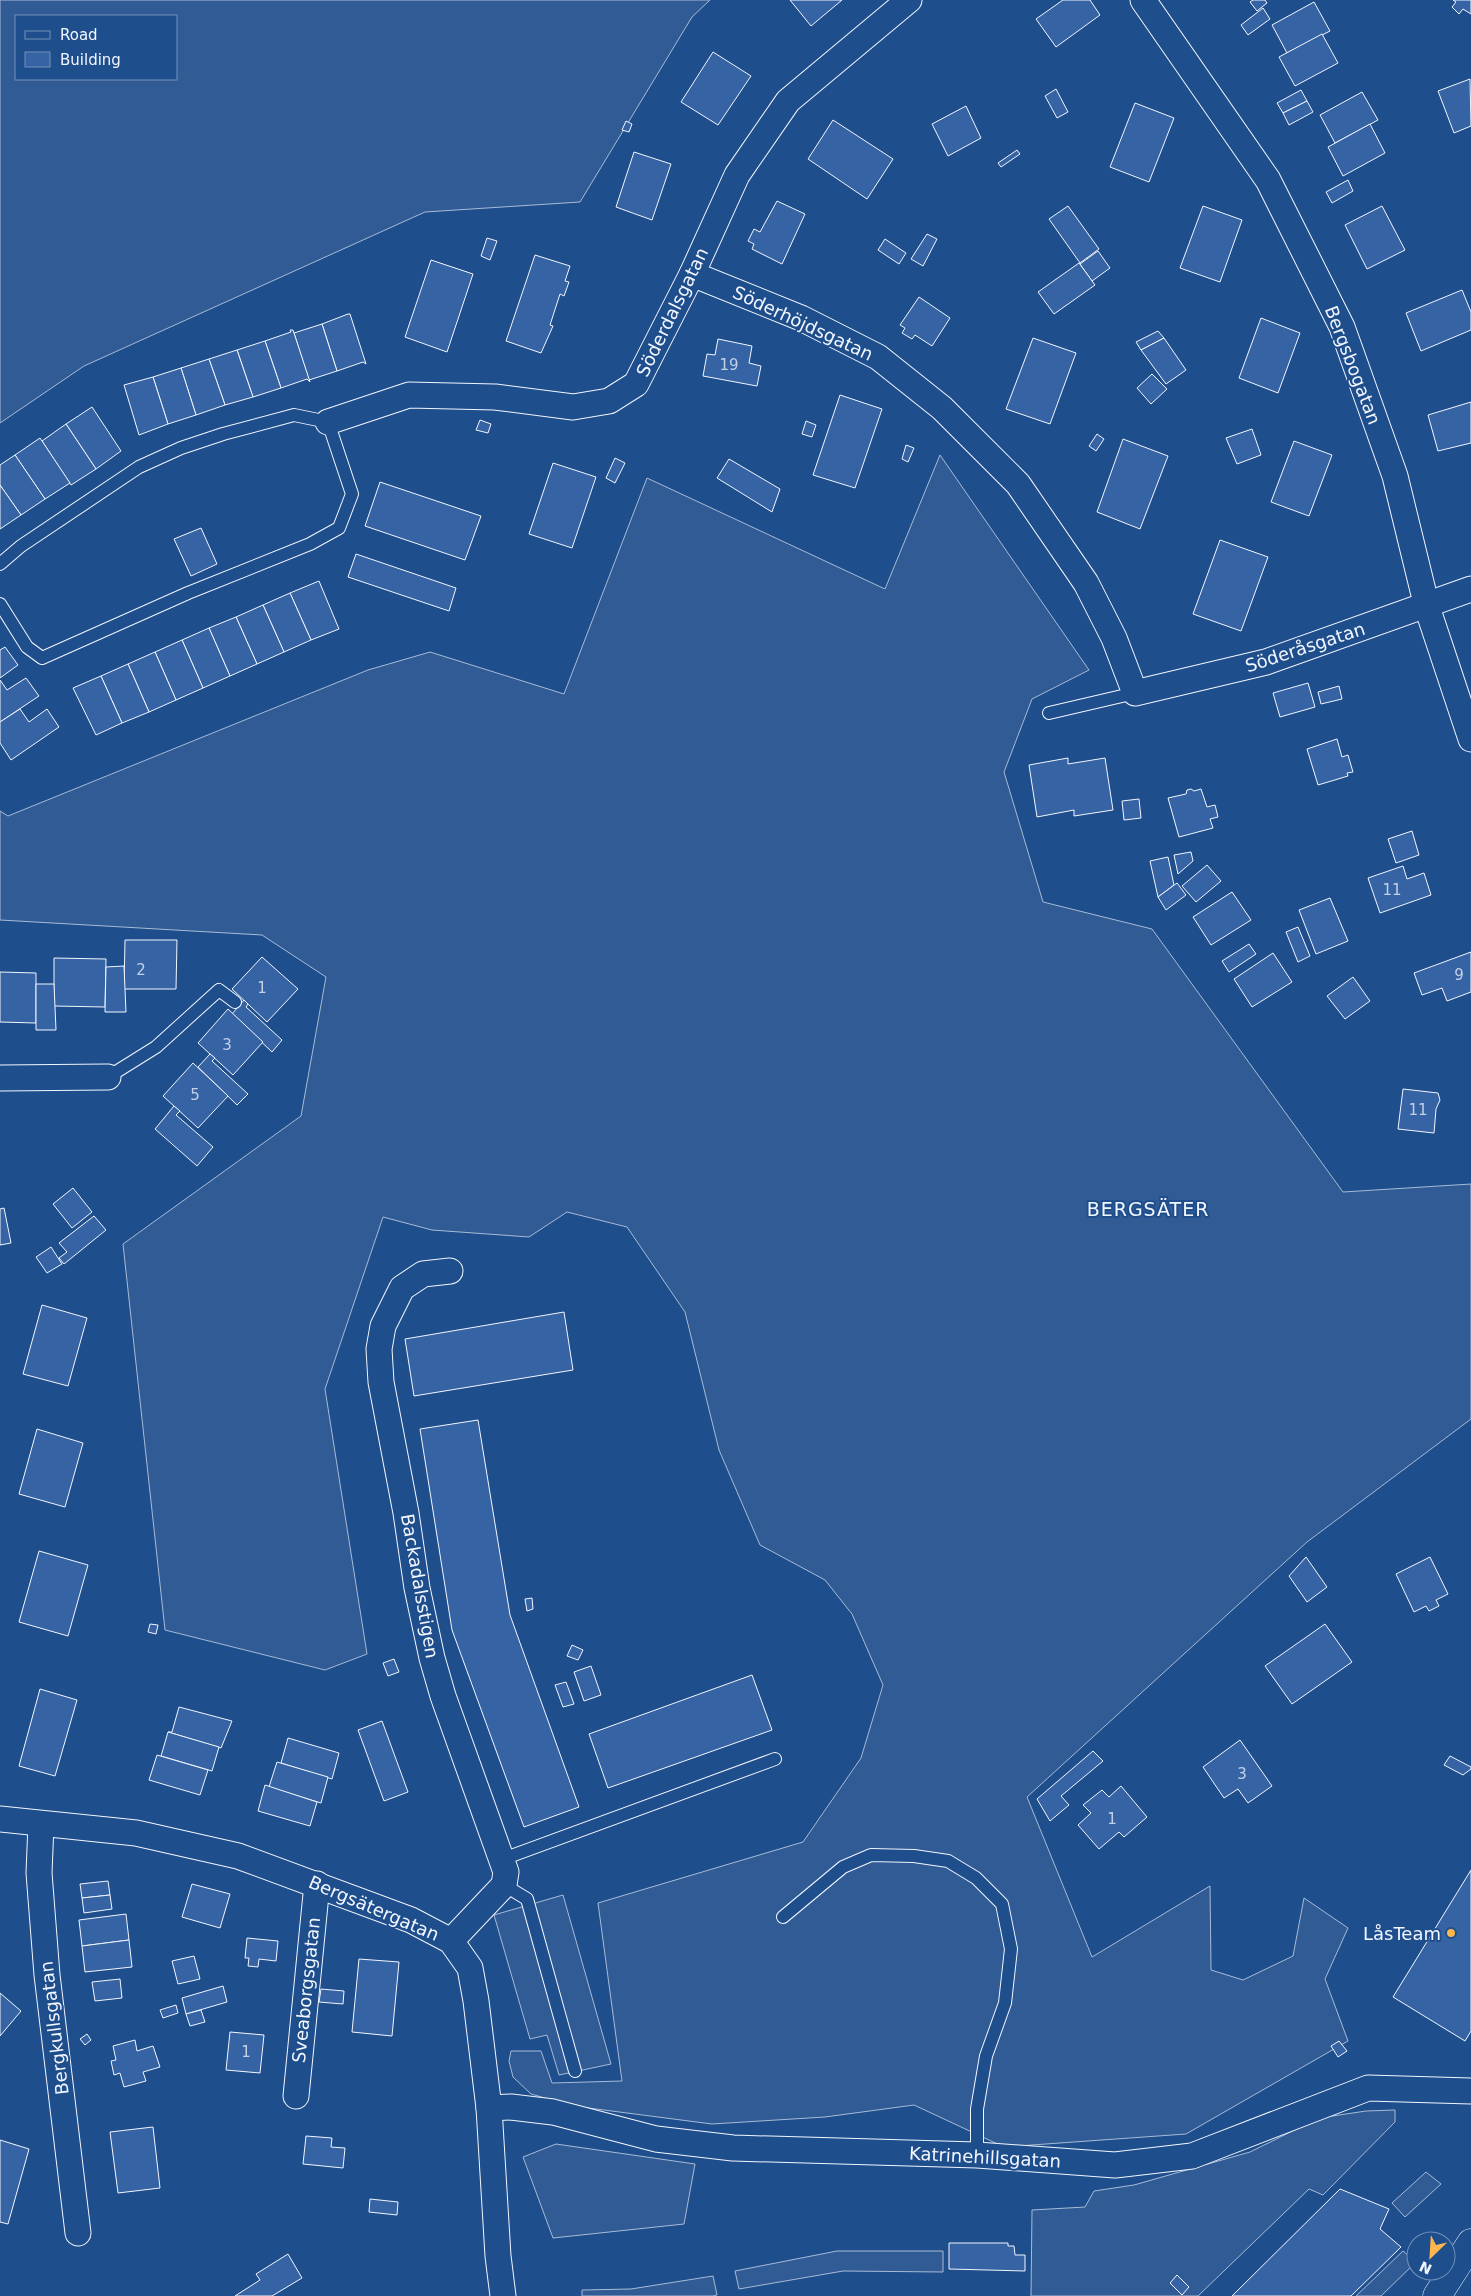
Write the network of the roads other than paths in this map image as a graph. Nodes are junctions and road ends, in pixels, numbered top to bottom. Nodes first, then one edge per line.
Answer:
1 (909, 0) edge
2 (1143, 0) edge
3 (692, 274) junction
4 (328, 422) junction
5 (0, 564) edge
6 (1471, 589) edge
7 (0, 604) edge
8 (1427, 607) junction
9 (1135, 693) junction
10 (1050, 713) dead end
11 (1471, 739) edge
12 (235, 1002) dead end
13 (108, 1077) joint
14 (0, 1078) edge
15 (450, 1271) dead end
16 (775, 1759) dead end
17 (0, 1819) edge
18 (41, 1824) junction
19 (502, 1859) junction
20 (317, 1884) junction
21 (504, 1885) junction
22 (783, 1917) dead end
23 (451, 1941) junction
24 (575, 2071) dead end
25 (1471, 2091) edge
26 (296, 2096) dead end
27 (489, 2108) junction
28 (977, 2155) junction
29 (78, 2233) dead end
30 (1471, 2243) edge
31 (1443, 2294) edge
32 (503, 2296) edge

1 - 3 street, Söderdalsgatan
2 - 8 street, Bergsbogatan
3 - 4 street, Söderdalsgatan
3 - 9 street, Söderhöjdsgatan
4 - 5 lane
4 - 7 lane
6 - 8 street, Söderåsgatan
8 - 9 street, Söderåsgatan
8 - 11 street, Bergsbogatan
9 - 10 lane
12 - 13 lane
13 - 14 street
15 - 19 street, Backadalsstigen
16 - 19 lane
17 - 18 street, Bergsätergatan
18 - 20 street, Bergsätergatan
18 - 29 street, Bergkullsgatan
19 - 21 street, Backadalsstigen
20 - 23 street, Bergsätergatan
20 - 26 street, Sveaborgsgatan
21 - 23 street
21 - 24 lane
22 - 28 lane
23 - 27 street, Bergsätergatan
25 - 28 street, Katrinehillsgatan
27 - 28 street, Katrinehillsgatan
27 - 32 street, Bergsätergatan
30 - 31 street

